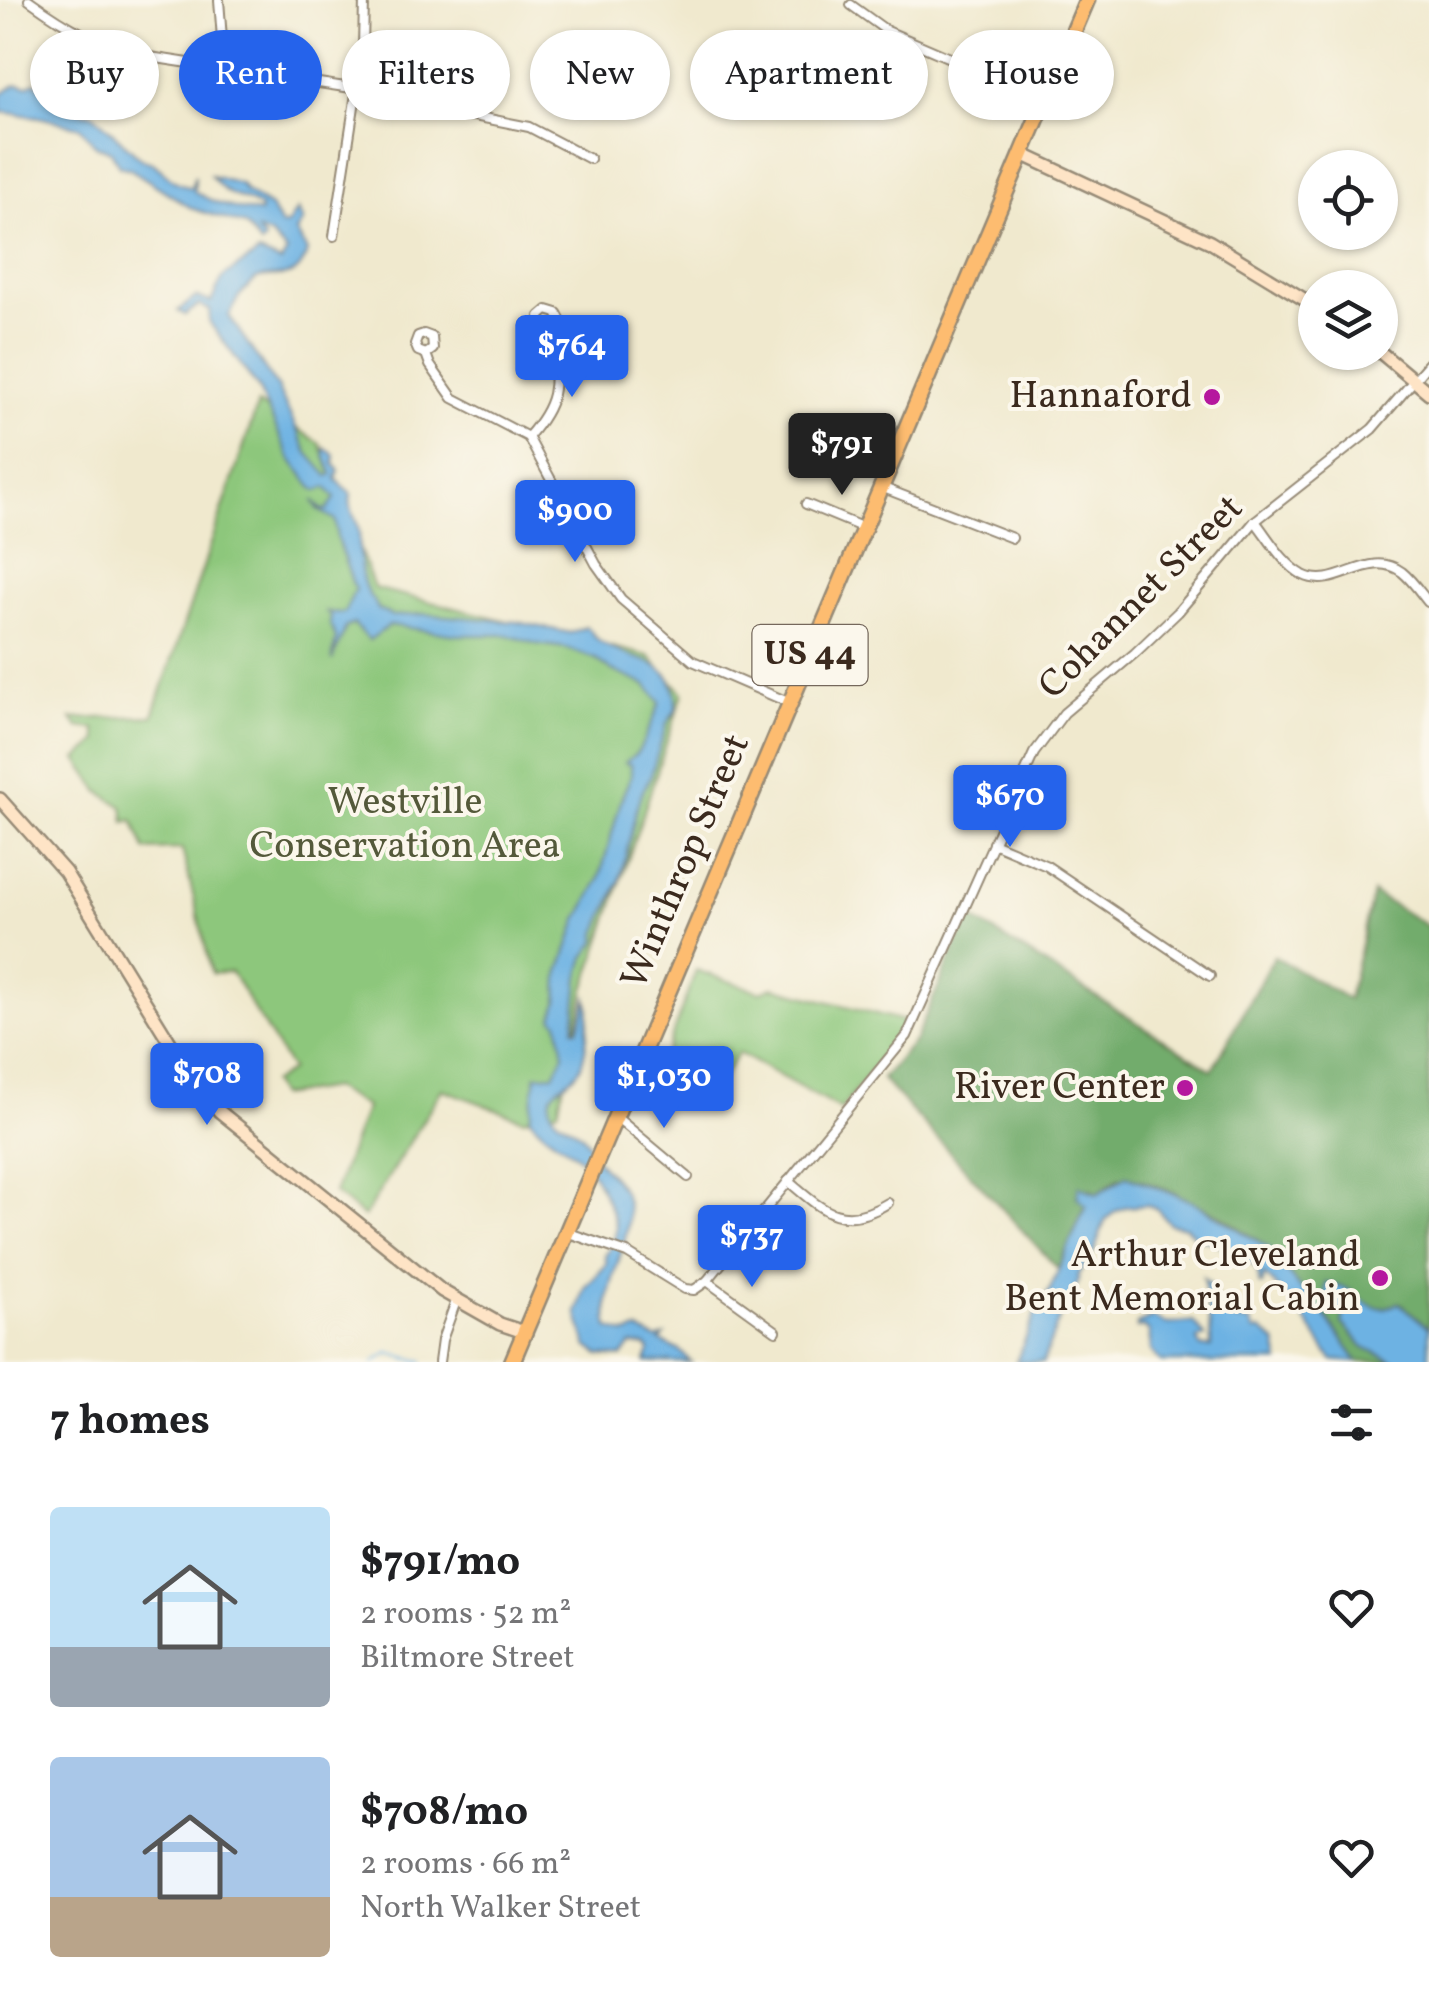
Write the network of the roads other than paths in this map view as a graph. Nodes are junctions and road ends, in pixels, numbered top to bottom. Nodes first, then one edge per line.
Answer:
1 (29, 0) edge
2 (218, 0) edge
3 (364, 0) edge
4 (1087, 0) edge
5 (851, 5) dead end
6 (221, 30) edge
7 (363, 30) edge
8 (1074, 30) edge
9 (948, 57) edge
10 (179, 61) edge
11 (352, 120) edge
12 (504, 120) edge
13 (1036, 120) edge
14 (1022, 154) junction
15 (590, 159) dead end
16 (334, 236) dead end
17 (1298, 296) edge
18 (551, 331) dead end
19 (426, 354) dead end
20 (1429, 363) edge
21 (1398, 367) edge
22 (1415, 381) junction
23 (1429, 393) edge
24 (528, 437) junction
25 (881, 487) junction
26 (806, 504) dead end
27 (1256, 521) junction
28 (864, 528) junction
29 (1012, 538) dead end
30 (1428, 602) edge
31 (790, 703) junction
32 (0, 799) edge
33 (993, 843) junction
34 (1210, 976) dead end
35 (615, 1116) junction
36 (688, 1177) dead end
37 (788, 1181) junction
38 (888, 1203) dead end
39 (566, 1232) junction
40 (707, 1281) junction
41 (456, 1301) junction
42 (776, 1330) dead end
43 (524, 1332) junction
44 (439, 1362) edge
45 (512, 1362) edge

1 - 10 street
2 - 6 street
3 - 7 street
4 - 8 highway, Winthrop Street / US 44
5 - 9 street
11 - 16 street
12 - 15 street
13 - 14 highway, Winthrop Street / US 44
14 - 17 main road
14 - 25 highway, Winthrop Street / US 44
18 - 24 street
19 - 24 street
20 - 22 street, Cohannet Street
21 - 22 main road
22 - 23 main road
22 - 27 street, Cohannet Street
24 - 31 street
25 - 28 highway, Winthrop Street / US 44
25 - 29 street
26 - 28 street
27 - 30 street
27 - 33 street, Cohannet Street
28 - 31 highway, Winthrop Street / US 44
31 - 35 highway, Winthrop Street / US 44
32 - 41 main road
33 - 34 street
33 - 37 street, Cohannet Street
35 - 36 street
35 - 39 highway, Winthrop Street / US 44
37 - 38 street
37 - 40 street, Cohannet Street
39 - 40 street
39 - 43 highway, Winthrop Street / US 44
40 - 42 street
41 - 43 main road
41 - 44 street
43 - 45 highway, Winthrop Street / US 44

